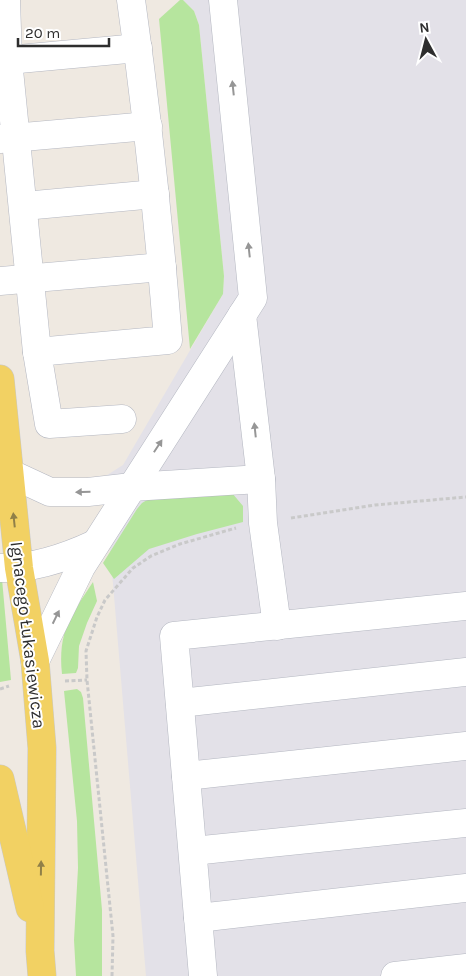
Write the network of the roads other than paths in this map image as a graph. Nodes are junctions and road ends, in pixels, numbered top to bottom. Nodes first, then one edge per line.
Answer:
1 (6, 0) edge
2 (131, 0) edge
3 (223, 0) edge
4 (138, 48) junction
5 (8, 60) junction
6 (148, 126) junction
7 (8, 138) edge
8 (155, 194) junction
9 (24, 206) junction
10 (162, 267) junction
11 (31, 279) junction
12 (0, 281) edge
13 (242, 315) junction
14 (37, 352) junction
15 (0, 379) edge
16 (122, 419) dead end
17 (9, 473) junction
18 (260, 478) junction
19 (132, 487) junction
20 (95, 544) junction
21 (10, 568) edge
22 (466, 606) edge
23 (277, 626) junction
24 (35, 661) junction
25 (466, 672) edge
26 (180, 703) junction
27 (466, 746) edge
28 (186, 776) junction
29 (0, 779) edge
30 (466, 823) edge
31 (193, 851) junction
32 (466, 888) edge
33 (198, 918) junction
34 (41, 964) edge
35 (466, 968) edge
36 (204, 976) edge
37 (395, 976) edge

1 - 5 lane
2 - 4 lane
13 -> 3 lane
4 - 5 lane
4 - 6 lane
5 - 7 lane
6 - 7 lane
6 - 8 lane
7 - 9 lane
8 - 9 lane
8 - 10 lane
9 - 11 lane
10 - 11 lane
10 - 14 lane
11 - 12 lane
11 - 14 lane
18 -> 13 lane
19 -> 13 lane
14 - 16 lane
15 - 17 main road, Ignacego Łukasiewicza
19 -> 17 lane
21 -> 17 main road, Ignacego Łukasiewicza
18 - 19 lane
18 - 23 lane
19 - 20 lane
20 - 21 lane
24 -> 20 lane
21 - 24 main road, Ignacego Łukasiewicza
22 - 23 lane
23 - 26 lane
34 -> 24 main road, Ignacego Łukasiewicza
25 - 26 lane
26 - 28 lane
27 - 28 lane
28 - 31 lane
29 - 34 main road, Ignacego Łukasiewicza
30 - 31 lane
31 - 33 lane
32 - 33 lane
33 - 36 lane
35 - 37 lane

